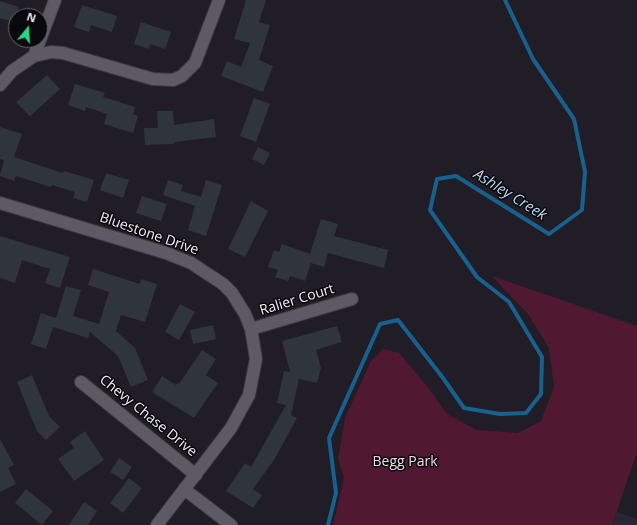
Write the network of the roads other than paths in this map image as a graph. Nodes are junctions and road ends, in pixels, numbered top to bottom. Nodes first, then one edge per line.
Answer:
1 (55, 0) edge
2 (219, 0) edge
3 (48, 19) edge
4 (37, 48) edge
5 (34, 56) junction
6 (0, 85) edge
7 (0, 203) edge
8 (352, 299) dead end
9 (251, 329) junction
10 (82, 382) dead end
11 (196, 474) junction
12 (184, 489) junction
13 (157, 525) edge
14 (231, 525) edge

1 - 3 street
2 - 5 street
4 - 5 street
5 - 6 street
7 - 9 street, Bluestone Drive
8 - 9 street, Ralier Court
9 - 11 street, Bluestone Drive
10 - 11 street, Chevy Chase Drive
11 - 12 street, Bluestone Drive
12 - 13 street, Bluestone Drive
12 - 14 street

